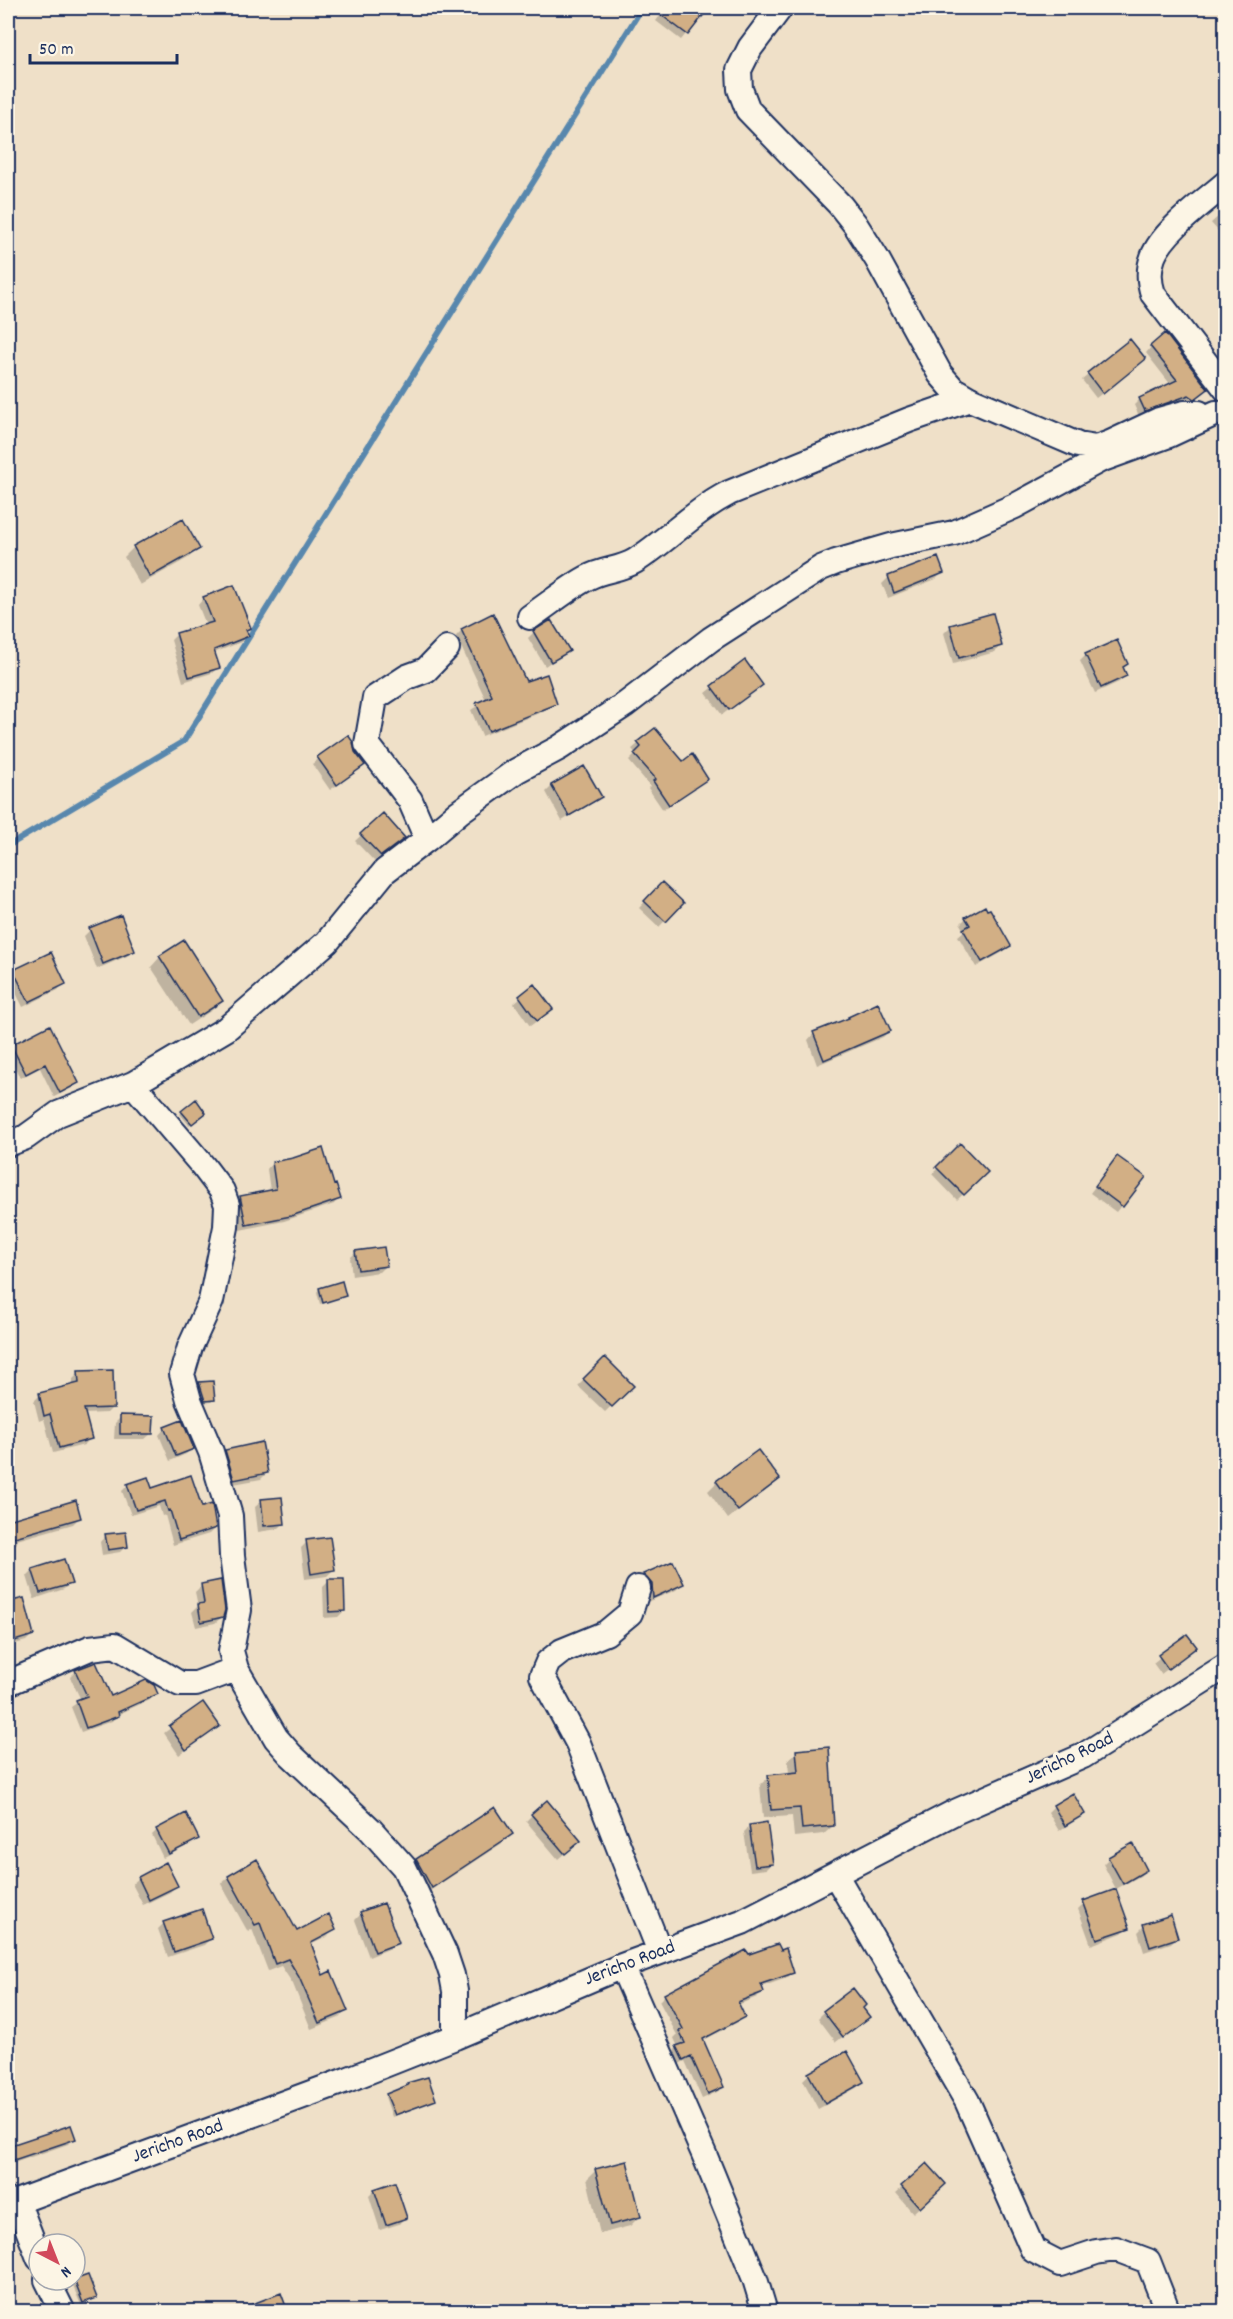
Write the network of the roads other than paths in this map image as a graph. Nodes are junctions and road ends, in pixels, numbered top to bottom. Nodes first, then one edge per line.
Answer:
1 (780, 8) edge
2 (1226, 183) edge
3 (1226, 389) edge
4 (970, 399) junction
5 (1221, 413) edge
6 (530, 617) dead end
7 (447, 648) dead end
8 (427, 839) junction
9 (133, 1084) junction
10 (8, 1144) edge
11 (638, 1588) dead end
12 (1226, 1666) edge
13 (236, 1669) junction
14 (8, 1683) edge
15 (835, 1874) junction
16 (660, 1952) junction
17 (622, 1966) junction
18 (455, 2037) junction
19 (12, 2203) edge
20 (27, 2234) edge
21 (53, 2292) edge
22 (63, 2312) edge
23 (765, 2312) edge
24 (1168, 2312) edge

1 - 4 street
2 - 3 street
4 - 5 street
4 - 6 street
5 - 8 street
7 - 8 street
8 - 9 street
9 - 10 street
9 - 13 street
11 - 16 street
12 - 15 street, Jericho Road
13 - 14 street
13 - 18 street
15 - 16 street, Jericho Road
15 - 24 street
16 - 17 street, Jericho Road
17 - 18 street, Jericho Road
17 - 23 street
18 - 19 street, Jericho Road
19 - 20 street
21 - 22 street

